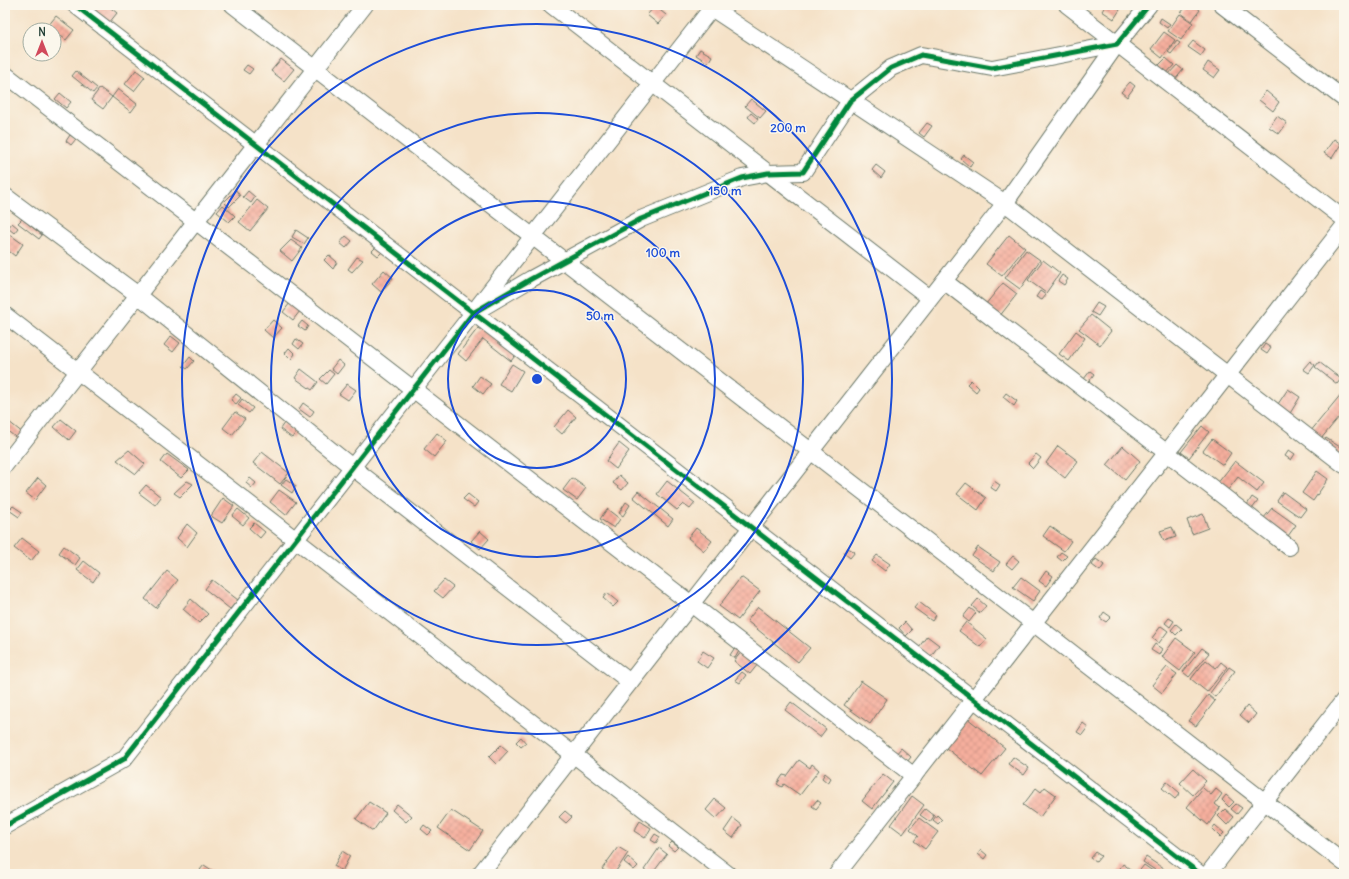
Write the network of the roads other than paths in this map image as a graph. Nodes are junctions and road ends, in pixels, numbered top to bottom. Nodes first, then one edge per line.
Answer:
1 (74, 5) edge
2 (233, 5) edge
3 (365, 5) edge
4 (551, 5) edge
5 (1067, 5) edge
6 (1149, 5) edge
7 (1222, 5) edge
8 (711, 6) edge
9 (1117, 44) junction
10 (315, 68) junction
11 (5, 74) edge
12 (653, 84) junction
13 (1344, 99) edge
14 (850, 101) junction
15 (256, 145) junction
16 (768, 173) junction
17 (5, 196) edge
18 (1005, 203) junction
19 (1344, 219) edge
20 (196, 221) junction
21 (1344, 226) edge
22 (533, 236) junction
23 (564, 261) junction
24 (944, 281) junction
25 (138, 295) junction
26 (930, 298) junction
27 (473, 313) junction
28 (5, 316) edge
29 (78, 372) junction
30 (1227, 375) junction
31 (414, 389) junction
32 (811, 451) junction
33 (1166, 453) junction
34 (5, 465) edge
35 (1344, 465) edge
36 (352, 467) junction
37 (751, 528) junction
38 (296, 540) junction
39 (1289, 547) dead end
40 (691, 604) junction
41 (1033, 623) junction
42 (630, 682) junction
43 (974, 699) junction
44 (1344, 700) edge
45 (573, 754) junction
46 (914, 776) junction
47 (1265, 801) junction
48 (5, 826) edge
49 (1344, 863) edge
50 (480, 874) edge
51 (728, 874) edge
52 (837, 874) edge
53 (1200, 874) edge
54 (1208, 874) edge

1 - 15 street
2 - 10 street
3 - 10 street
4 - 12 street
5 - 9 street
6 - 9 street
7 - 13 street
8 - 12 street
8 - 14 street
9 - 14 street
9 - 18 street
9 - 19 street
10 - 15 street
10 - 22 street
11 - 20 street
12 - 16 street
12 - 22 street
14 - 16 street
14 - 18 street
15 - 20 street
15 - 27 street
16 - 23 street
16 - 26 street
17 - 25 street
18 - 24 street
18 - 30 street
20 - 25 street
20 - 31 street
21 - 30 street
22 - 23 street
22 - 27 street
23 - 27 street
23 - 32 street
24 - 26 street
24 - 33 street
25 - 29 street
25 - 36 street
26 - 32 street
27 - 31 street
27 - 37 street
28 - 29 street
29 - 34 street
29 - 38 street
30 - 33 street
30 - 35 street
31 - 36 street
31 - 40 street
32 - 37 street
32 - 41 street
33 - 39 street
33 - 41 street
36 - 38 street
36 - 42 street
37 - 40 street
37 - 43 street
38 - 45 street
38 - 48 street
40 - 42 street
40 - 46 street
41 - 43 street
41 - 47 street
42 - 45 street
43 - 46 street
43 - 53 street
44 - 47 street
45 - 50 street
45 - 51 street
46 - 52 street
47 - 49 street
47 - 54 street

